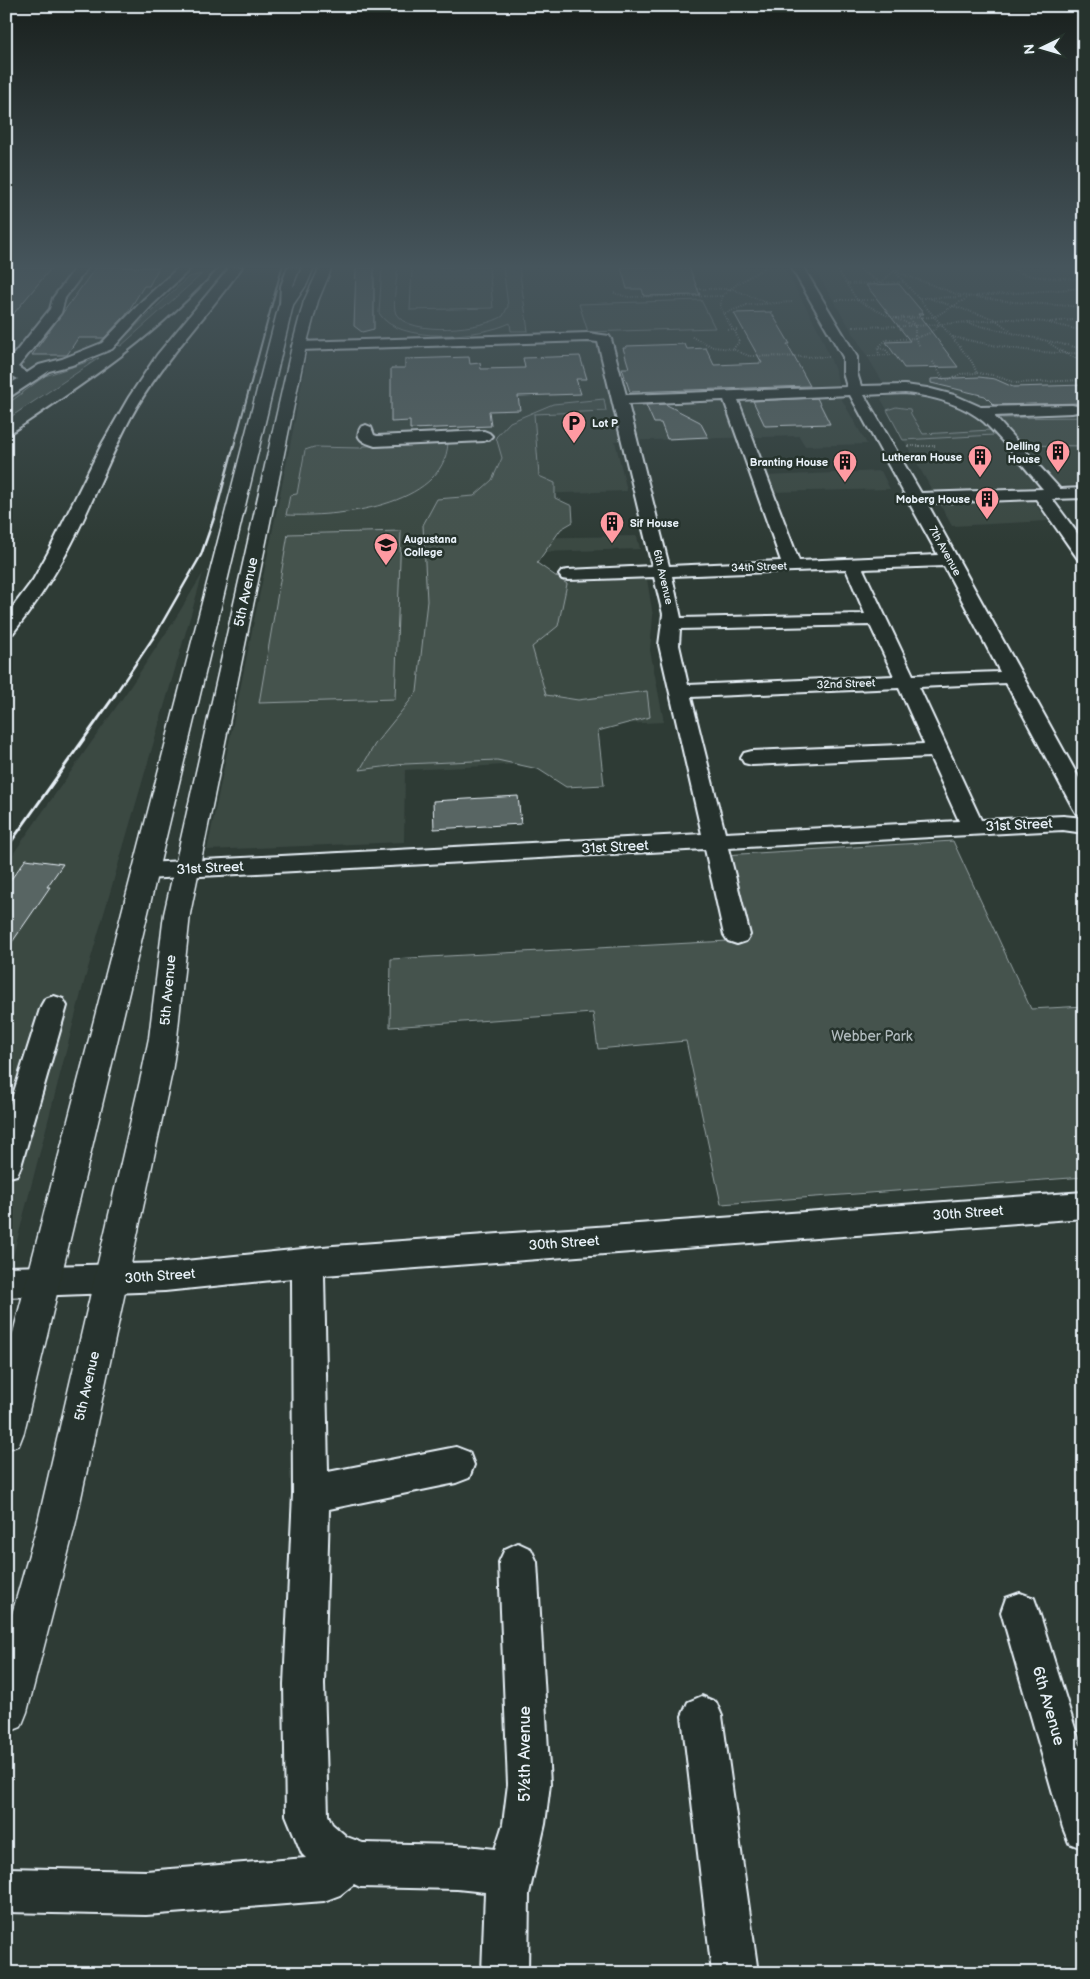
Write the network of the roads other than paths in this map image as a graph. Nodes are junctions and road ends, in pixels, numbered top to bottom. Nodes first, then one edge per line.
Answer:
1 (17, 359) edge
2 (74, 359) edge
3 (163, 359) edge
4 (272, 359) edge
5 (296, 359) edge
6 (609, 359) edge
7 (850, 359) edge
8 (27, 379) junction
9 (856, 391) junction
10 (6, 393) edge
11 (729, 395) junction
12 (620, 400) junction
13 (1072, 409) dead end
14 (979, 412) junction
15 (366, 430) dead end
16 (484, 436) dead end
17 (1084, 492) edge
18 (1048, 494) junction
19 (916, 498) junction
20 (1084, 555) edge
21 (950, 560) junction
22 (852, 564) junction
23 (792, 566) junction
24 (661, 571) junction
25 (568, 575) dead end
26 (877, 619) junction
27 (671, 624) junction
28 (6, 629) edge
29 (1014, 677) junction
30 (905, 682) junction
31 (679, 691) junction
32 (937, 750) junction
33 (752, 758) dead end
34 (1084, 808) edge
35 (1084, 826) edge
36 (973, 827) junction
37 (714, 842) junction
38 (186, 870) junction
39 (145, 871) junction
40 (737, 935) dead end
41 (54, 1006) dead end
42 (6, 1166) edge
43 (1084, 1205) edge
44 (308, 1263) junction
45 (110, 1279) junction
46 (6, 1282) edge
47 (44, 1282) junction
48 (6, 1432) edge
49 (456, 1465) dead end
50 (311, 1494) junction
51 (518, 1562) dead end
52 (1020, 1612) dead end
53 (6, 1712) edge
54 (702, 1716) dead end
55 (1084, 1828) edge
56 (350, 1860) junction
57 (511, 1872) junction
58 (6, 1890) edge
59 (505, 1973) edge
60 (734, 1973) edge

1 - 8 street
2 - 8 street
3 - 28 street
4 - 39 main road
5 - 38 main road, 5th Avenue
6 - 12 street, 6th Avenue
7 - 9 street, 7th Avenue
8 - 10 street
9 - 11 street
9 - 14 street
9 - 19 street, 7th Avenue
11 - 12 street
11 - 23 street
12 - 24 street, 6th Avenue
13 - 14 street
14 - 18 street
15 - 16 street
17 - 18 street
18 - 19 street
18 - 20 street
19 - 21 street, 7th Avenue
21 - 22 street, 34th Street
21 - 29 street, 7th Avenue
22 - 23 street, 34th Street
22 - 26 street
23 - 24 street, 34th Street
24 - 25 street, 34th Street
24 - 27 street, 6th Avenue
26 - 27 street
26 - 30 street
27 - 31 street, 6th Avenue
29 - 30 street, 32nd Street
29 - 34 street, 7th Avenue
30 - 31 street, 32nd Street
30 - 32 street
31 - 37 street, 6th Avenue
32 - 33 street
32 - 36 street
35 - 36 street, 31st Street
36 - 37 street, 31st Street
37 - 38 street, 31st Street
37 - 40 street, 6th Avenue
38 - 39 street, 31st Street
38 - 45 main road, 5th Avenue
39 - 47 main road
41 - 42 street
43 - 44 street, 30th Street
44 - 45 street, 30th Street
44 - 50 street
45 - 47 street, 30th Street
45 - 53 main road, 5th Avenue
46 - 47 street, 30th Street
47 - 48 main road
49 - 50 street
50 - 56 street
51 - 57 street, 5½th Avenue
52 - 55 street, 6th Avenue
54 - 60 street
56 - 57 street
56 - 58 street
57 - 59 street, 5½th Avenue

